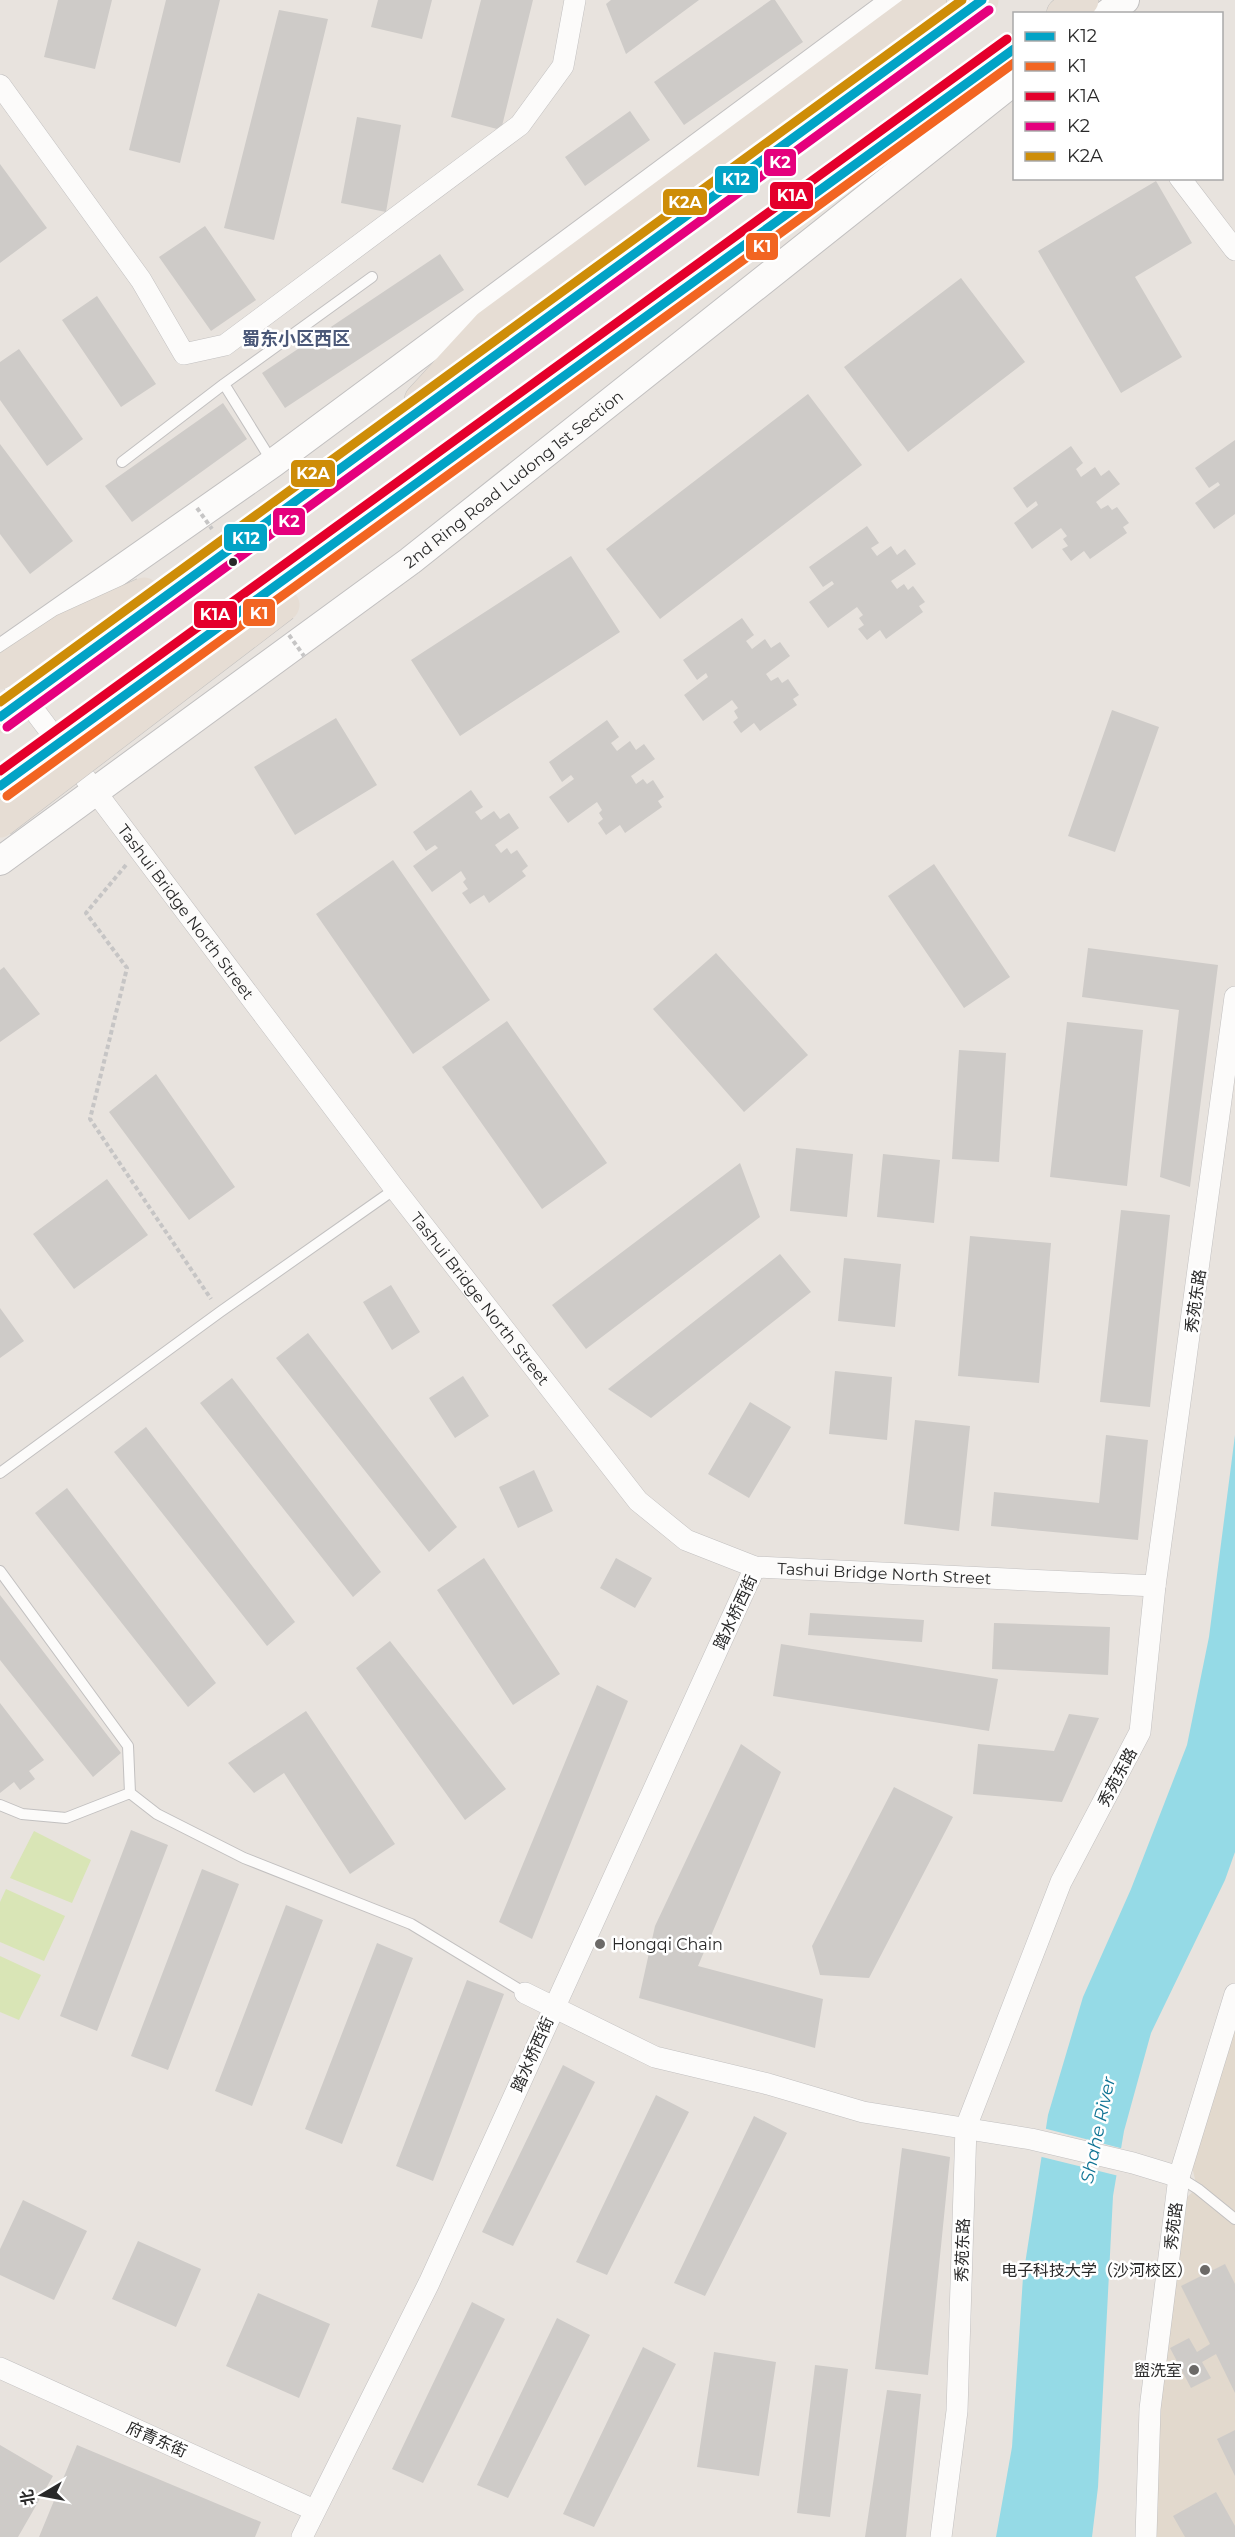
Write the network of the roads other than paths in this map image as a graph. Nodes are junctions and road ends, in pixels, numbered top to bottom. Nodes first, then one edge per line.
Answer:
1 (575, 0) edge
2 (897, 0) edge
3 (930, 0) edge
4 (982, 0) edge
5 (1082, 0) edge
6 (1125, 0) edge
7 (1066, 12) edge
8 (1110, 12) edge
9 (1013, 50) edge
10 (1013, 82) edge
11 (0, 85) edge
12 (1182, 180) edge
13 (1235, 250) edge
14 (372, 277) dead end
15 (224, 384) junction
16 (394, 429) junction
17 (122, 462) dead end
18 (273, 464) junction
19 (399, 494) junction
20 (206, 566) junction
21 (0, 654) edge
22 (0, 665) edge
23 (0, 674) edge
24 (0, 717) edge
25 (0, 786) edge
26 (96, 792) junction
27 (0, 821) edge
28 (0, 861) edge
29 (1235, 997) edge
30 (394, 1189) junction
31 (0, 1473) edge
32 (755, 1567) junction
33 (0, 1571) edge
34 (1155, 1586) junction
35 (130, 1793) junction
36 (0, 1805) edge
37 (525, 1993) joint
38 (1235, 1994) edge
39 (553, 2007) junction
40 (966, 2127) junction
41 (1179, 2177) junction
42 (1235, 2219) edge
43 (0, 2368) edge
44 (314, 2510) junction
45 (302, 2537) edge
46 (941, 2537) edge
47 (1146, 2537) edge

1 - 11 street
2 - 18 main road
3 - 16 highway, bridge
4 - 16 highway, bridge
5 - 7 highway
6 - 8 main road
9 - 19 highway, bridge
10 - 26 main road, 2nd Ring Road Ludong 1st Section
12 - 13 street
14 - 15 lane
15 - 17 lane
15 - 18 lane
16 - 20 highway, bridge
18 - 21 main road
19 - 25 highway, bridge
19 - 27 highway, bridge
20 - 23 highway, bridge
20 - 24 highway, bridge
22 - 26 street, Tashui Bridge North Street
26 - 28 main road, 2nd Ring Road Ludong 1st Section
26 - 30 street, Tashui Bridge North Street
29 - 34 street, 秀苑东路
30 - 31 lane
30 - 32 street, Tashui Bridge North Street
32 - 34 street, Tashui Bridge North Street
32 - 39 street, 踏水桥西街
33 - 35 lane
34 - 40 street, 秀苑东路
35 - 36 lane
35 - 37 lane
37 - 39 street
38 - 41 street, 秀苑路
39 - 40 street
39 - 44 street, 踏水桥西街
40 - 41 street
40 - 46 street, 秀苑东路
41 - 42 lane
41 - 47 street, 秀苑路
43 - 44 street, 府青东街
44 - 45 street, 踏水桥西街

